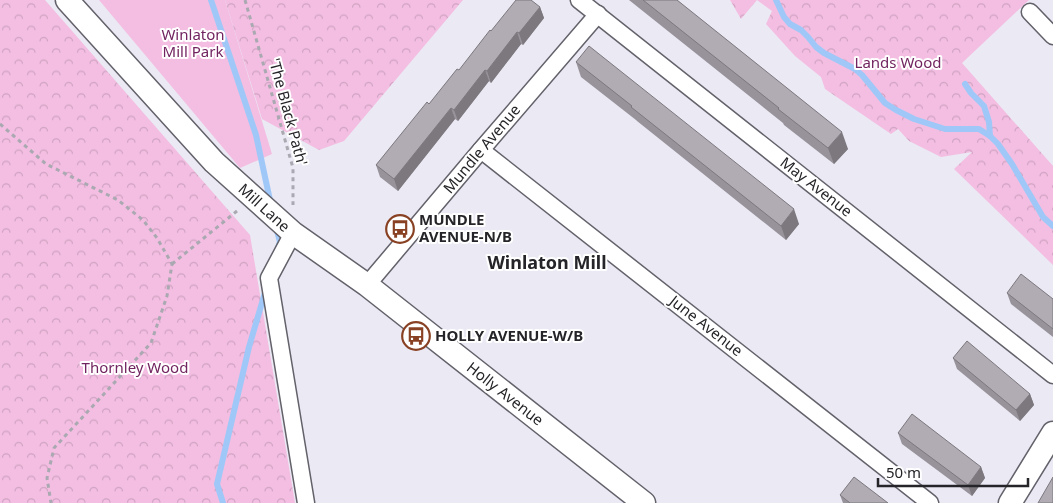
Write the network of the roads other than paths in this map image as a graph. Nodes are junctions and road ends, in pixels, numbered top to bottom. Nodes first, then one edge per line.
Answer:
1 (67, 0) edge
2 (579, 0) edge
3 (1030, 12) dead end
4 (598, 14) junction
5 (1053, 36) edge
6 (481, 150) junction
7 (294, 233) junction
8 (367, 285) junction
9 (1053, 375) edge
10 (1053, 433) edge
11 (306, 503) edge
12 (644, 503) edge
13 (930, 503) edge
14 (1010, 503) edge

1 - 7 street, Mill Lane
2 - 4 street, May Avenue
3 - 5 street
4 - 6 street, Mundle Avenue
4 - 9 street, May Avenue
6 - 8 street, Mundle Avenue
6 - 13 street, June Avenue
7 - 8 street, Holly Avenue
7 - 11 street, Mill Lane
8 - 12 street, Holly Avenue
10 - 14 street

